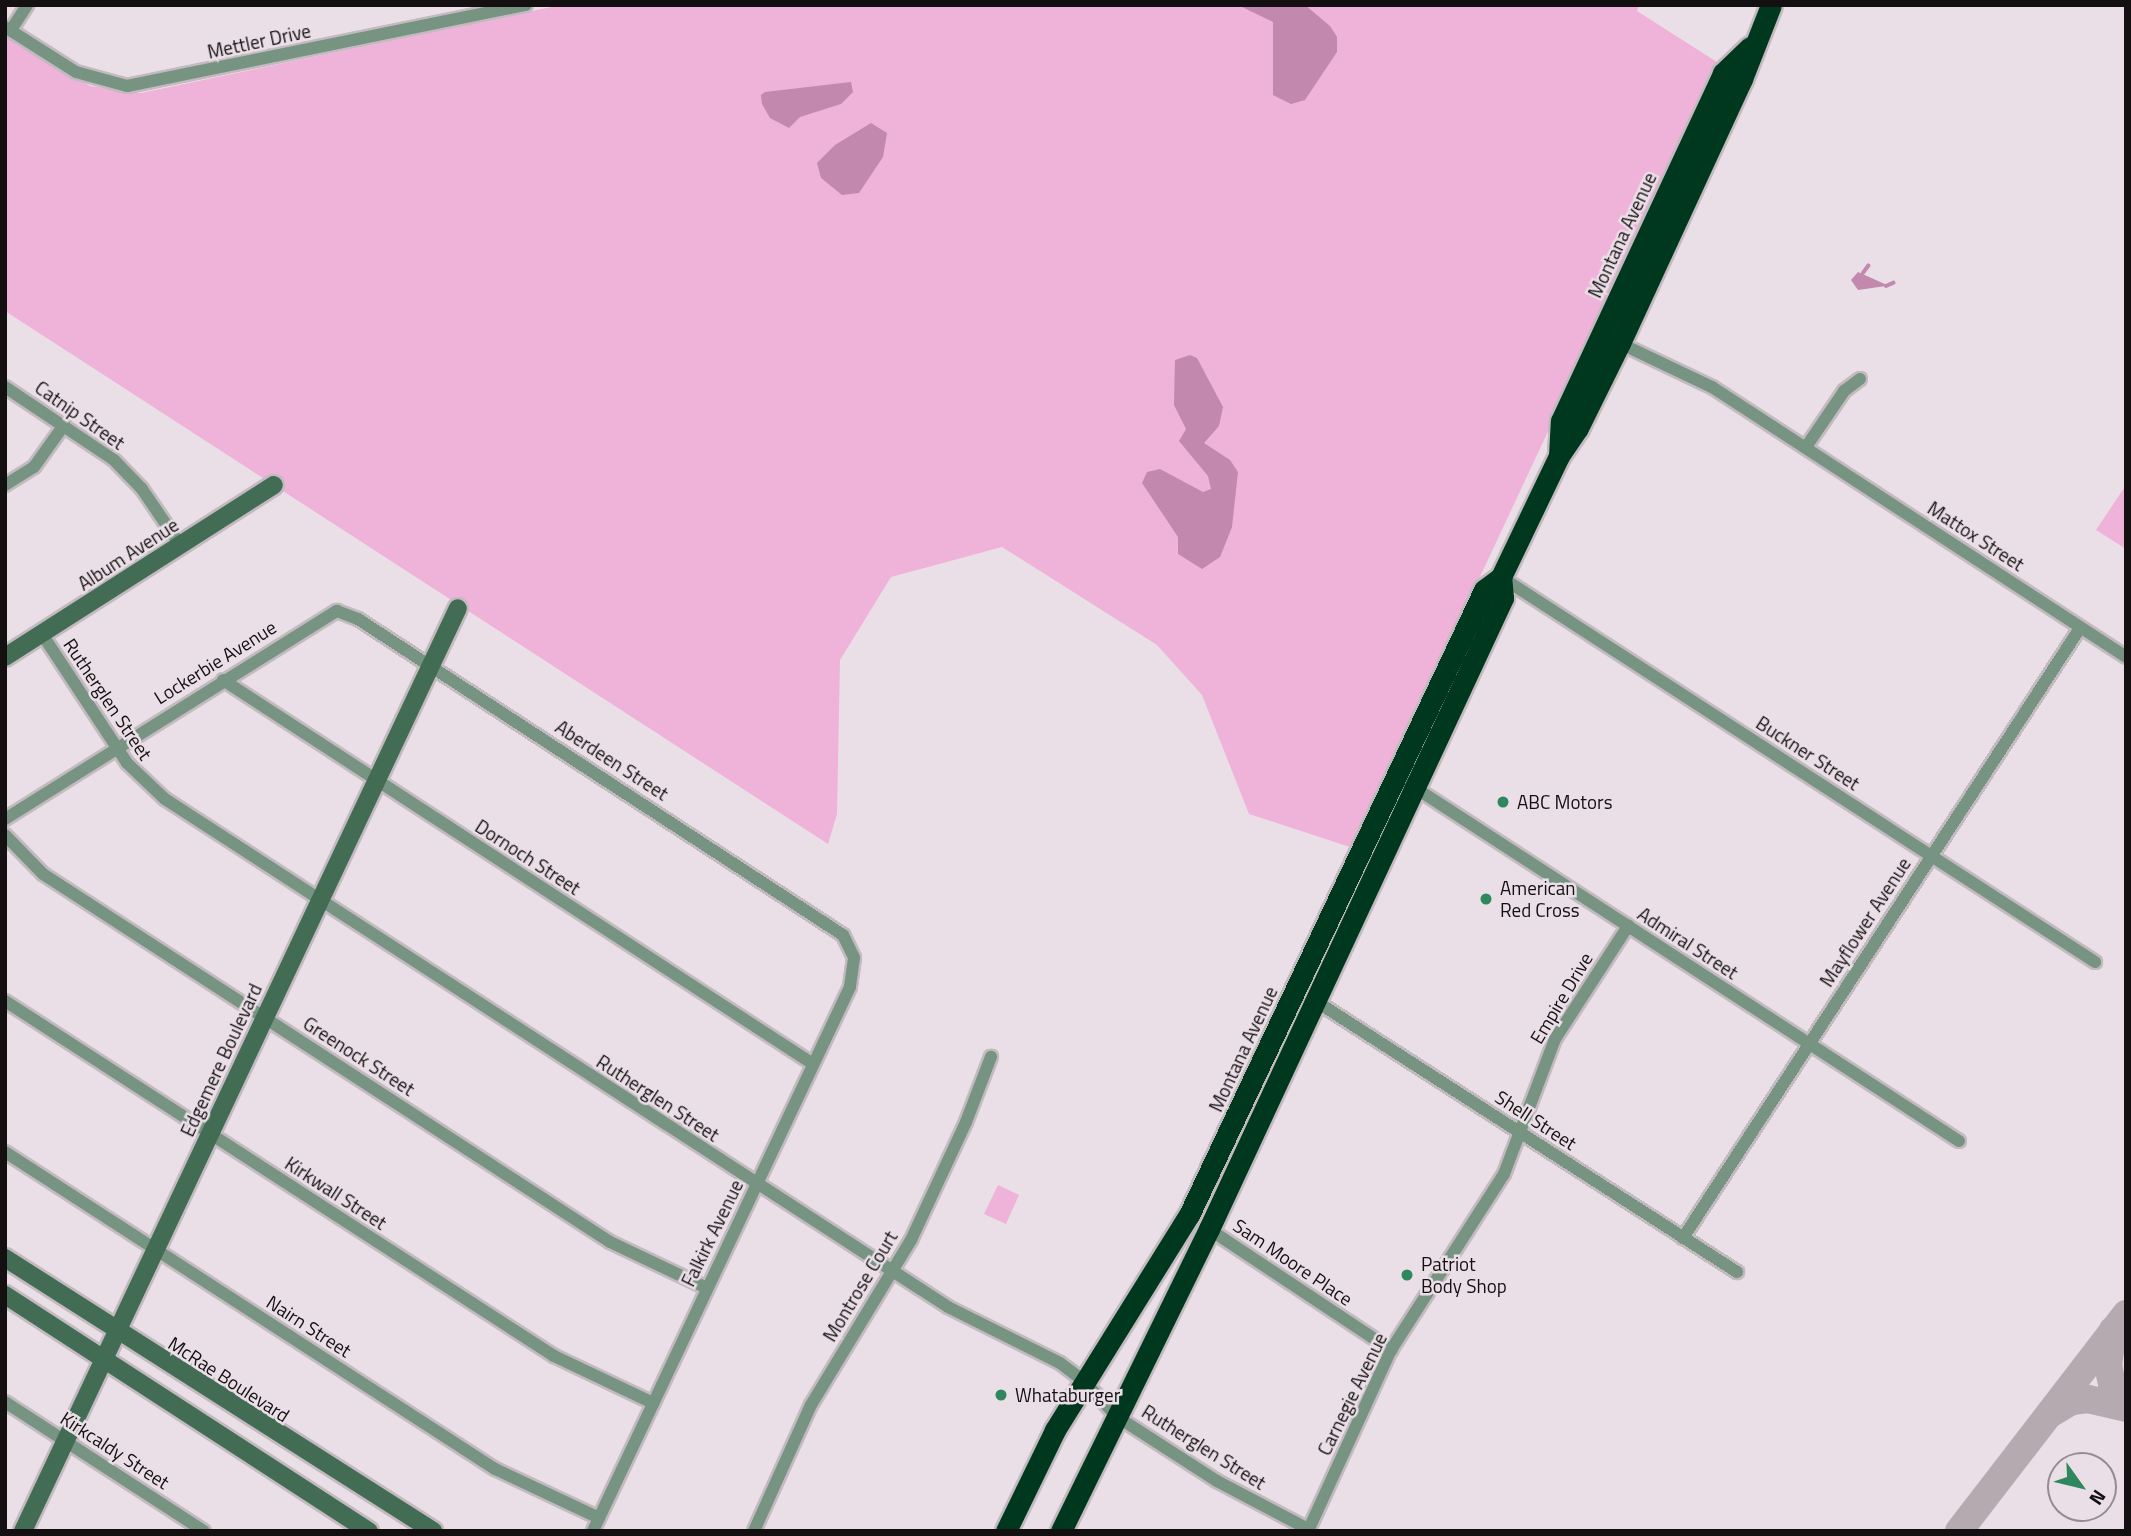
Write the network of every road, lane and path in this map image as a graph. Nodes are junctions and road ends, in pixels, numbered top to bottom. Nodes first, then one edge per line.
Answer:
1 (27, 5) edge
2 (526, 5) edge
3 (1771, 5) edge
4 (8, 28) edge
5 (1747, 50) junction
6 (1615, 341) junction
7 (1860, 379) dead end
8 (5, 387) edge
9 (64, 425) junction
10 (1806, 447) junction
11 (1559, 451) junction
12 (5, 485) edge
13 (274, 485) dead end
14 (180, 545) junction
15 (1501, 577) junction
16 (458, 608) dead end
17 (342, 612) joint
18 (2080, 628) junction
19 (42, 634) junction
20 (5, 657) edge
21 (2126, 657) edge
22 (430, 665) junction
23 (223, 680) junction
24 (116, 747) junction
25 (1397, 776) junction
26 (375, 782) junction
27 (1415, 788) junction
28 (5, 819) edge
29 (5, 835) edge
30 (1931, 856) junction
31 (320, 900) junction
32 (1628, 926) junction
33 (852, 951) joint
34 (2095, 962) dead end
35 (1314, 1000) junction
36 (5, 1001) edge
37 (264, 1018) junction
38 (1809, 1044) junction
39 (991, 1057) dead end
40 (813, 1064) junction
41 (1519, 1132) junction
42 (211, 1133) junction
43 (1959, 1142) dead end
44 (5, 1152) edge
45 (757, 1185) junction
46 (1209, 1229) junction
47 (1683, 1238) junction
48 (156, 1250) junction
49 (5, 1258) edge
50 (893, 1272) junction
51 (1737, 1272) dead end
52 (707, 1288) junction
53 (5, 1294) edge
54 (117, 1332) junction
55 (1391, 1350) junction
56 (103, 1359) junction
57 (1085, 1382) junction
58 (5, 1402) edge
59 (653, 1403) junction
60 (1116, 1416) junction
61 (65, 1440) junction
62 (599, 1518) junction
63 (1308, 1530) edge
64 (23, 1531) edge
65 (204, 1531) edge
66 (369, 1531) edge
67 (433, 1531) edge
68 (593, 1531) edge
69 (754, 1531) edge
70 (1006, 1531) edge
71 (1061, 1531) edge

1 - 4 street
2 - 4 street, Mettler Drive
3 - 5 highway, Montana Avenue
5 - 6 highway, Montana Avenue
5 - 11 highway, Montana Avenue
6 - 10 street, Mattox Street
6 - 11 highway, Montana Avenue
7 - 10 street
8 - 9 street, Catnip Street
9 - 12 street
9 - 14 street, Catnip Street
10 - 18 street, Mattox Street
11 - 15 highway, Montana Avenue
13 - 14 main road, Album Avenue
14 - 19 main road, Album Avenue
15 - 25 highway, Montana Avenue
15 - 27 highway, Montana Avenue
15 - 30 street, Buckner Street
16 - 22 main road, Edgemere Boulevard
17 - 22 street, Aberdeen Street
17 - 23 street, Lockerbie Avenue
18 - 21 street, Mattox Street
18 - 30 street, Mayflower Avenue
19 - 20 main road, Album Avenue
19 - 24 street, Rutherglen Street
22 - 26 main road, Edgemere Boulevard
22 - 33 street, Aberdeen Street
23 - 24 street, Lockerbie Avenue
23 - 26 street, Dornoch Street
24 - 28 street, Lockerbie Avenue
24 - 31 street, Rutherglen Street
25 - 27 street, Admiral Street
25 - 57 highway, Montana Avenue
26 - 31 main road, Edgemere Boulevard
26 - 40 street, Dornoch Street
27 - 32 street, Admiral Street
27 - 35 highway, Montana Avenue
29 - 37 street, Greenock Street
30 - 34 street, Buckner Street
30 - 38 street, Mayflower Avenue
31 - 37 main road, Edgemere Boulevard
31 - 45 street, Rutherglen Street
32 - 38 street, Admiral Street
32 - 41 street, Empire Drive
33 - 40 street, Falkirk Avenue
35 - 41 street, Shell Street
35 - 46 highway, Montana Avenue
36 - 42 street, Kirkwall Street
37 - 42 main road, Edgemere Boulevard
37 - 52 street, Greenock Street
38 - 43 street, Admiral Street
38 - 47 street, Mayflower Avenue
39 - 50 street, Montrose Court
40 - 45 street, Falkirk Avenue
41 - 47 street, Shell Street
41 - 55 street, Carnegie Avenue
42 - 48 main road, Edgemere Boulevard
42 - 59 street, Kirkwall Street
44 - 48 street, Nairn Street
45 - 50 street, Rutherglen Street
45 - 52 street, Falkirk Avenue
46 - 55 street, Sam Moore Place
46 - 60 highway, Montana Avenue
47 - 51 street, Shell Street
48 - 54 main road, Edgemere Boulevard
48 - 62 street, Nairn Street
49 - 54 main road, McRae Boulevard
50 - 57 street, Rutherglen Street
50 - 69 street, Montrose Court
52 - 59 street, Falkirk Avenue
53 - 56 main road
54 - 56 main road, Edgemere Boulevard
54 - 67 main road, McRae Boulevard
55 - 63 street, Carnegie Avenue
56 - 61 main road, Edgemere Boulevard
56 - 66 main road
57 - 60 street, Rutherglen Street
57 - 70 highway, Montana Avenue
58 - 61 street, Kirkcaldy Street
59 - 62 street, Falkirk Avenue
60 - 63 street, Rutherglen Street
60 - 71 highway, Montana Avenue
61 - 64 main road, Edgemere Boulevard
61 - 65 street, Kirkcaldy Street
62 - 68 street, Falkirk Avenue

